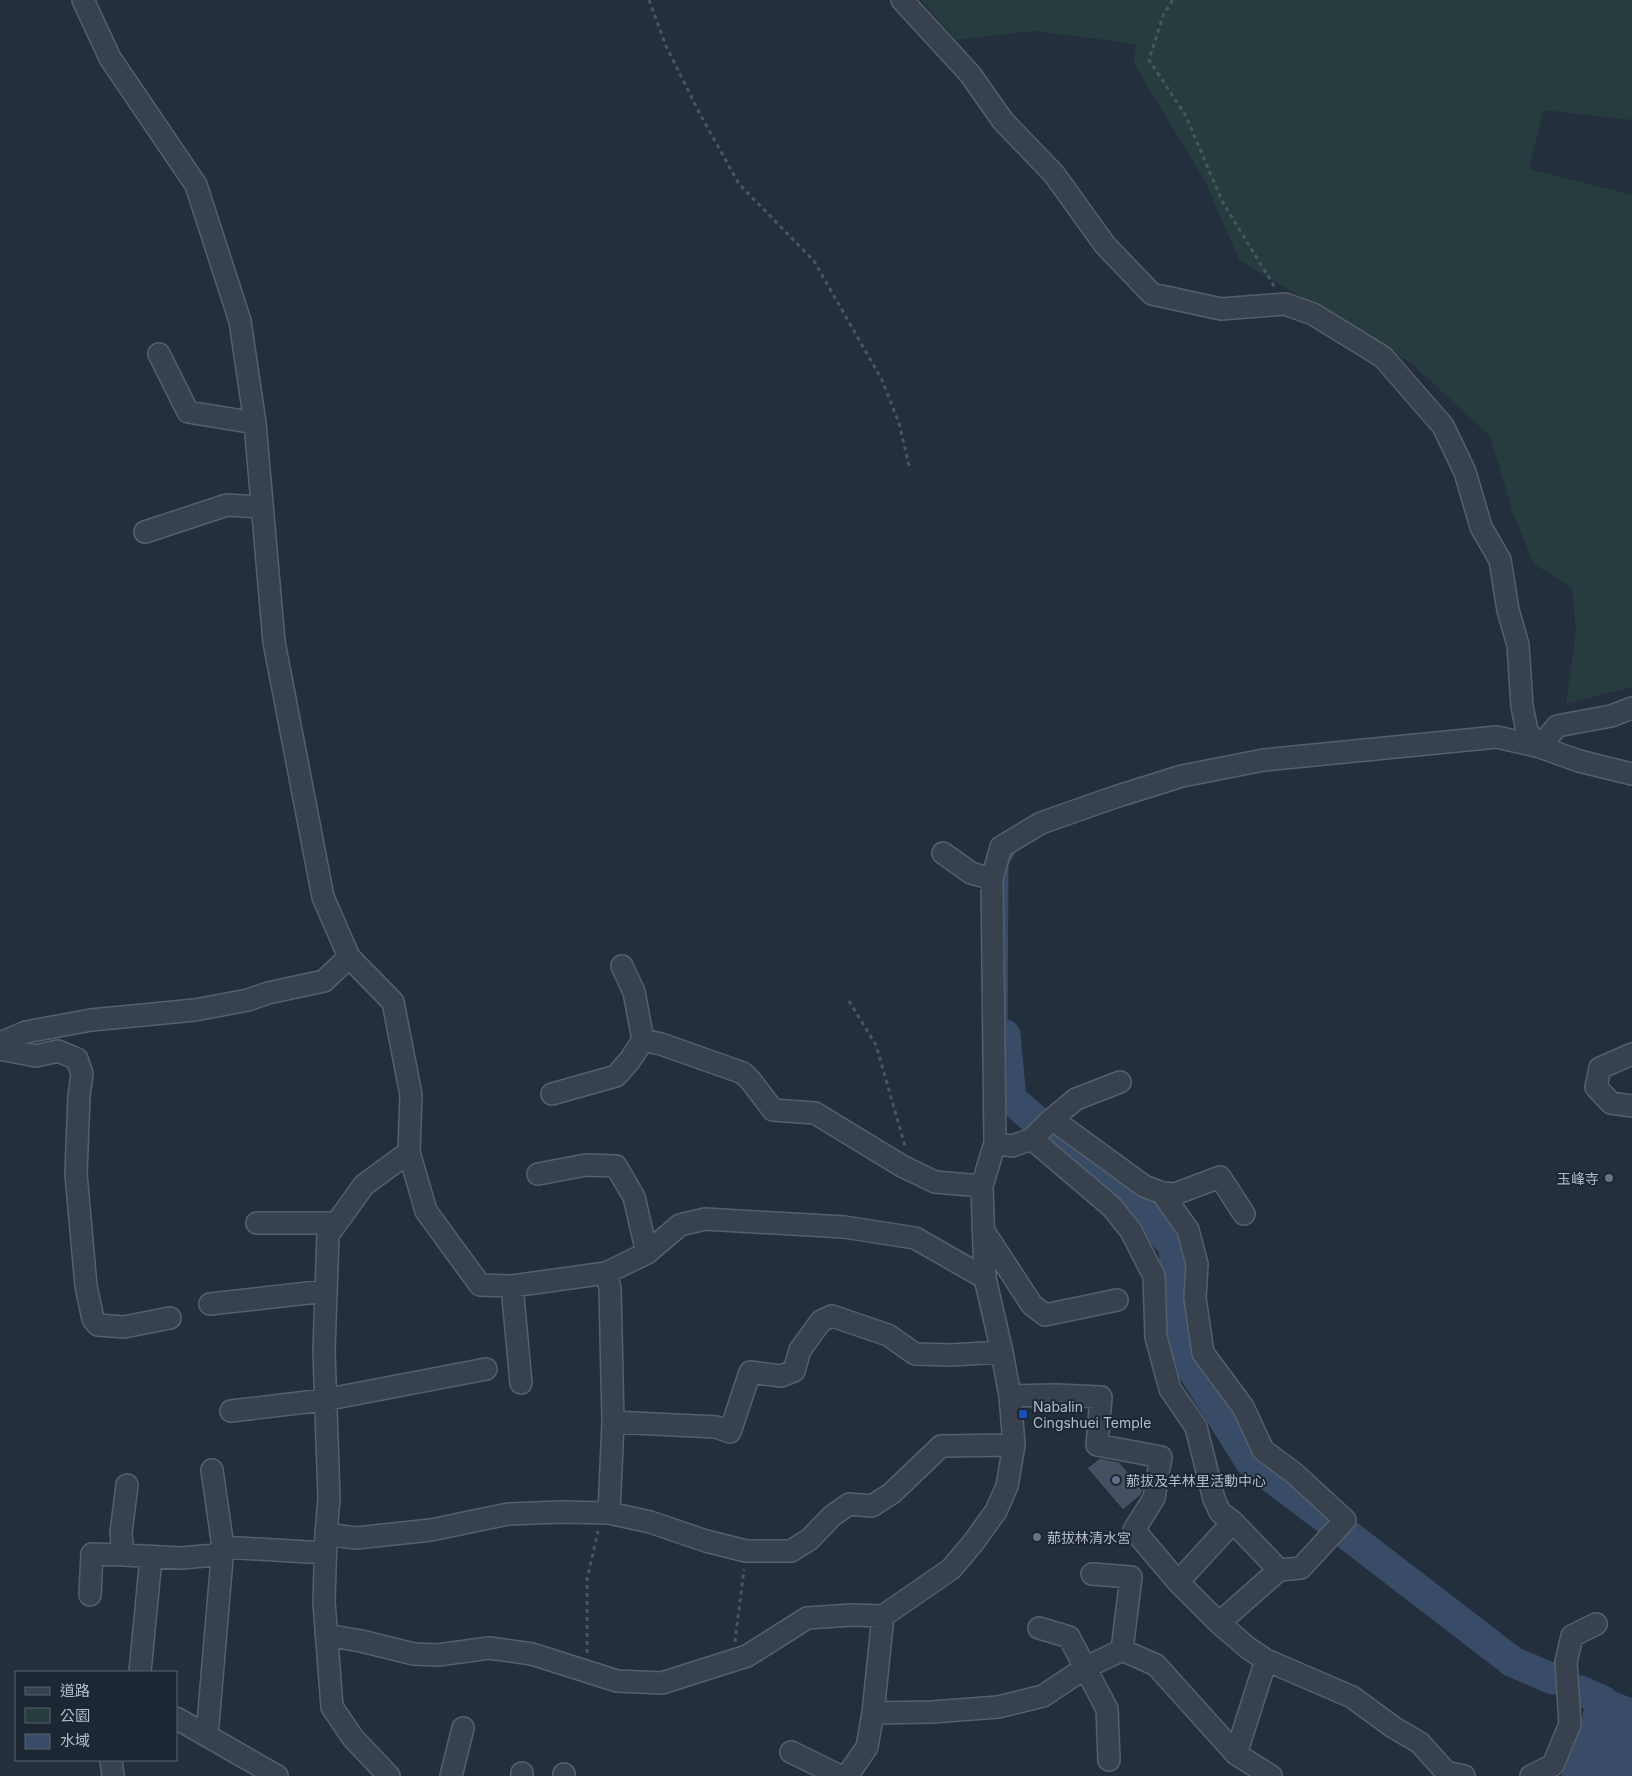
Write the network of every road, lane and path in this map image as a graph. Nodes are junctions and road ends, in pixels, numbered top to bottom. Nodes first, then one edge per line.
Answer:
1 (83, 0) edge
2 (649, 0) edge
3 (902, 0) edge
4 (1172, 0) edge
5 (1285, 304) junction
6 (159, 354) dead end
7 (254, 423) junction
8 (910, 470) dead end
9 (262, 507) junction
10 (145, 532) dead end
11 (1632, 708) edge
12 (1540, 746) junction
13 (1632, 774) edge
14 (944, 854) dead end
15 (992, 879) junction
16 (350, 957) junction
17 (622, 966) dead end
18 (848, 1001) dead end
19 (643, 1040) junction
20 (0, 1043) edge
21 (0, 1049) edge
22 (1632, 1054) edge
23 (1120, 1082) dead end
24 (552, 1094) dead end
25 (1632, 1106) edge
26 (1052, 1119) junction
27 (1032, 1140) junction
28 (995, 1143) junction
29 (409, 1152) junction
30 (896, 1162) junction
31 (538, 1174) dead end
32 (982, 1186) junction
33 (1162, 1193) junction
34 (1244, 1214) dead end
35 (257, 1223) dead end
36 (335, 1223) junction
37 (983, 1230) junction
38 (647, 1253) junction
39 (606, 1273) junction
40 (984, 1278) junction
41 (512, 1286) junction
42 (326, 1290) junction
43 (1117, 1300) dead end
44 (210, 1304) dead end
45 (170, 1318) dead end
46 (1002, 1352) junction
47 (486, 1369) dead end
48 (521, 1383) dead end
49 (1010, 1396) junction
50 (324, 1400) junction
51 (231, 1411) dead end
52 (613, 1422) junction
53 (1014, 1445) junction
54 (212, 1470) dead end
55 (128, 1485) dead end
56 (606, 1513) junction
57 (1233, 1522) junction
58 (325, 1544) junction
59 (223, 1547) junction
60 (746, 1550) junction
61 (123, 1555) junction
62 (151, 1557) junction
63 (1279, 1570) junction
64 (1092, 1574) dead end
65 (1178, 1582) junction
66 (90, 1595) dead end
67 (883, 1616) junction
68 (1220, 1623) junction
69 (1596, 1624) dead end
70 (1039, 1628) dead end
71 (326, 1635) junction
72 (1122, 1650) junction
73 (733, 1660) junction
74 (1266, 1660) junction
75 (1085, 1668) junction
76 (140, 1671) edge
77 (588, 1672) junction
78 (873, 1713) junction
79 (178, 1719) edge
80 (463, 1728) dead end
81 (207, 1736) junction
82 (791, 1752) dead end
83 (1236, 1754) junction
84 (1109, 1760) dead end
85 (111, 1761) edge
86 (1553, 1771) edge
87 (380, 1775) edge
88 (1452, 1775) edge
89 (113, 1776) edge
90 (277, 1776) edge
91 (451, 1776) edge
92 (840, 1776) edge
93 (847, 1776) edge
94 (1271, 1776) edge
95 (1531, 1776) edge

1 - 7 street
2 - 8 path
3 - 5 street
4 - 5 path
5 - 12 street
6 - 7 street
7 - 9 street
9 - 10 street
9 - 16 street
11 - 12 street
12 - 13 street
12 - 15 street
14 - 15 street
15 - 28 street
16 - 20 street
16 - 29 street
17 - 19 street
18 - 30 path
19 - 24 street
19 - 30 street
21 - 45 street
22 - 25 street
23 - 26 street
26 - 27 street
26 - 33 street
27 - 28 street
27 - 57 street
28 - 32 street
29 - 36 street
29 - 41 street
30 - 32 street
31 - 38 street
32 - 37 street
33 - 34 street
33 - 63 street
35 - 36 street
36 - 42 street
37 - 40 street
37 - 43 street
38 - 39 street
38 - 40 street
39 - 41 street
39 - 52 street
40 - 46 street
41 - 48 street
42 - 44 street
42 - 50 street
46 - 49 street
46 - 52 street
47 - 50 street
49 - 53 street
49 - 65 street
50 - 51 street
50 - 58 street
52 - 56 street
53 - 60 street
53 - 67 street
54 - 59 street
55 - 61 street
56 - 58 street
56 - 60 street
56 - 77 path
57 - 63 street
57 - 65 street
58 - 59 street
58 - 71 street
59 - 62 street
59 - 81 street
60 - 73 path
61 - 62 street
61 - 66 street
62 - 76 street
63 - 68 street
64 - 72 street
65 - 68 street
67 - 73 street
67 - 78 street
68 - 74 street
69 - 86 street
70 - 75 street
71 - 77 street
71 - 87 street
72 - 75 street
72 - 83 street
73 - 77 street
74 - 83 street
74 - 88 street
75 - 78 street
75 - 84 street
78 - 93 street
79 - 81 street
80 - 91 street
81 - 90 street
82 - 92 street
83 - 94 street
85 - 89 street
86 - 95 street

